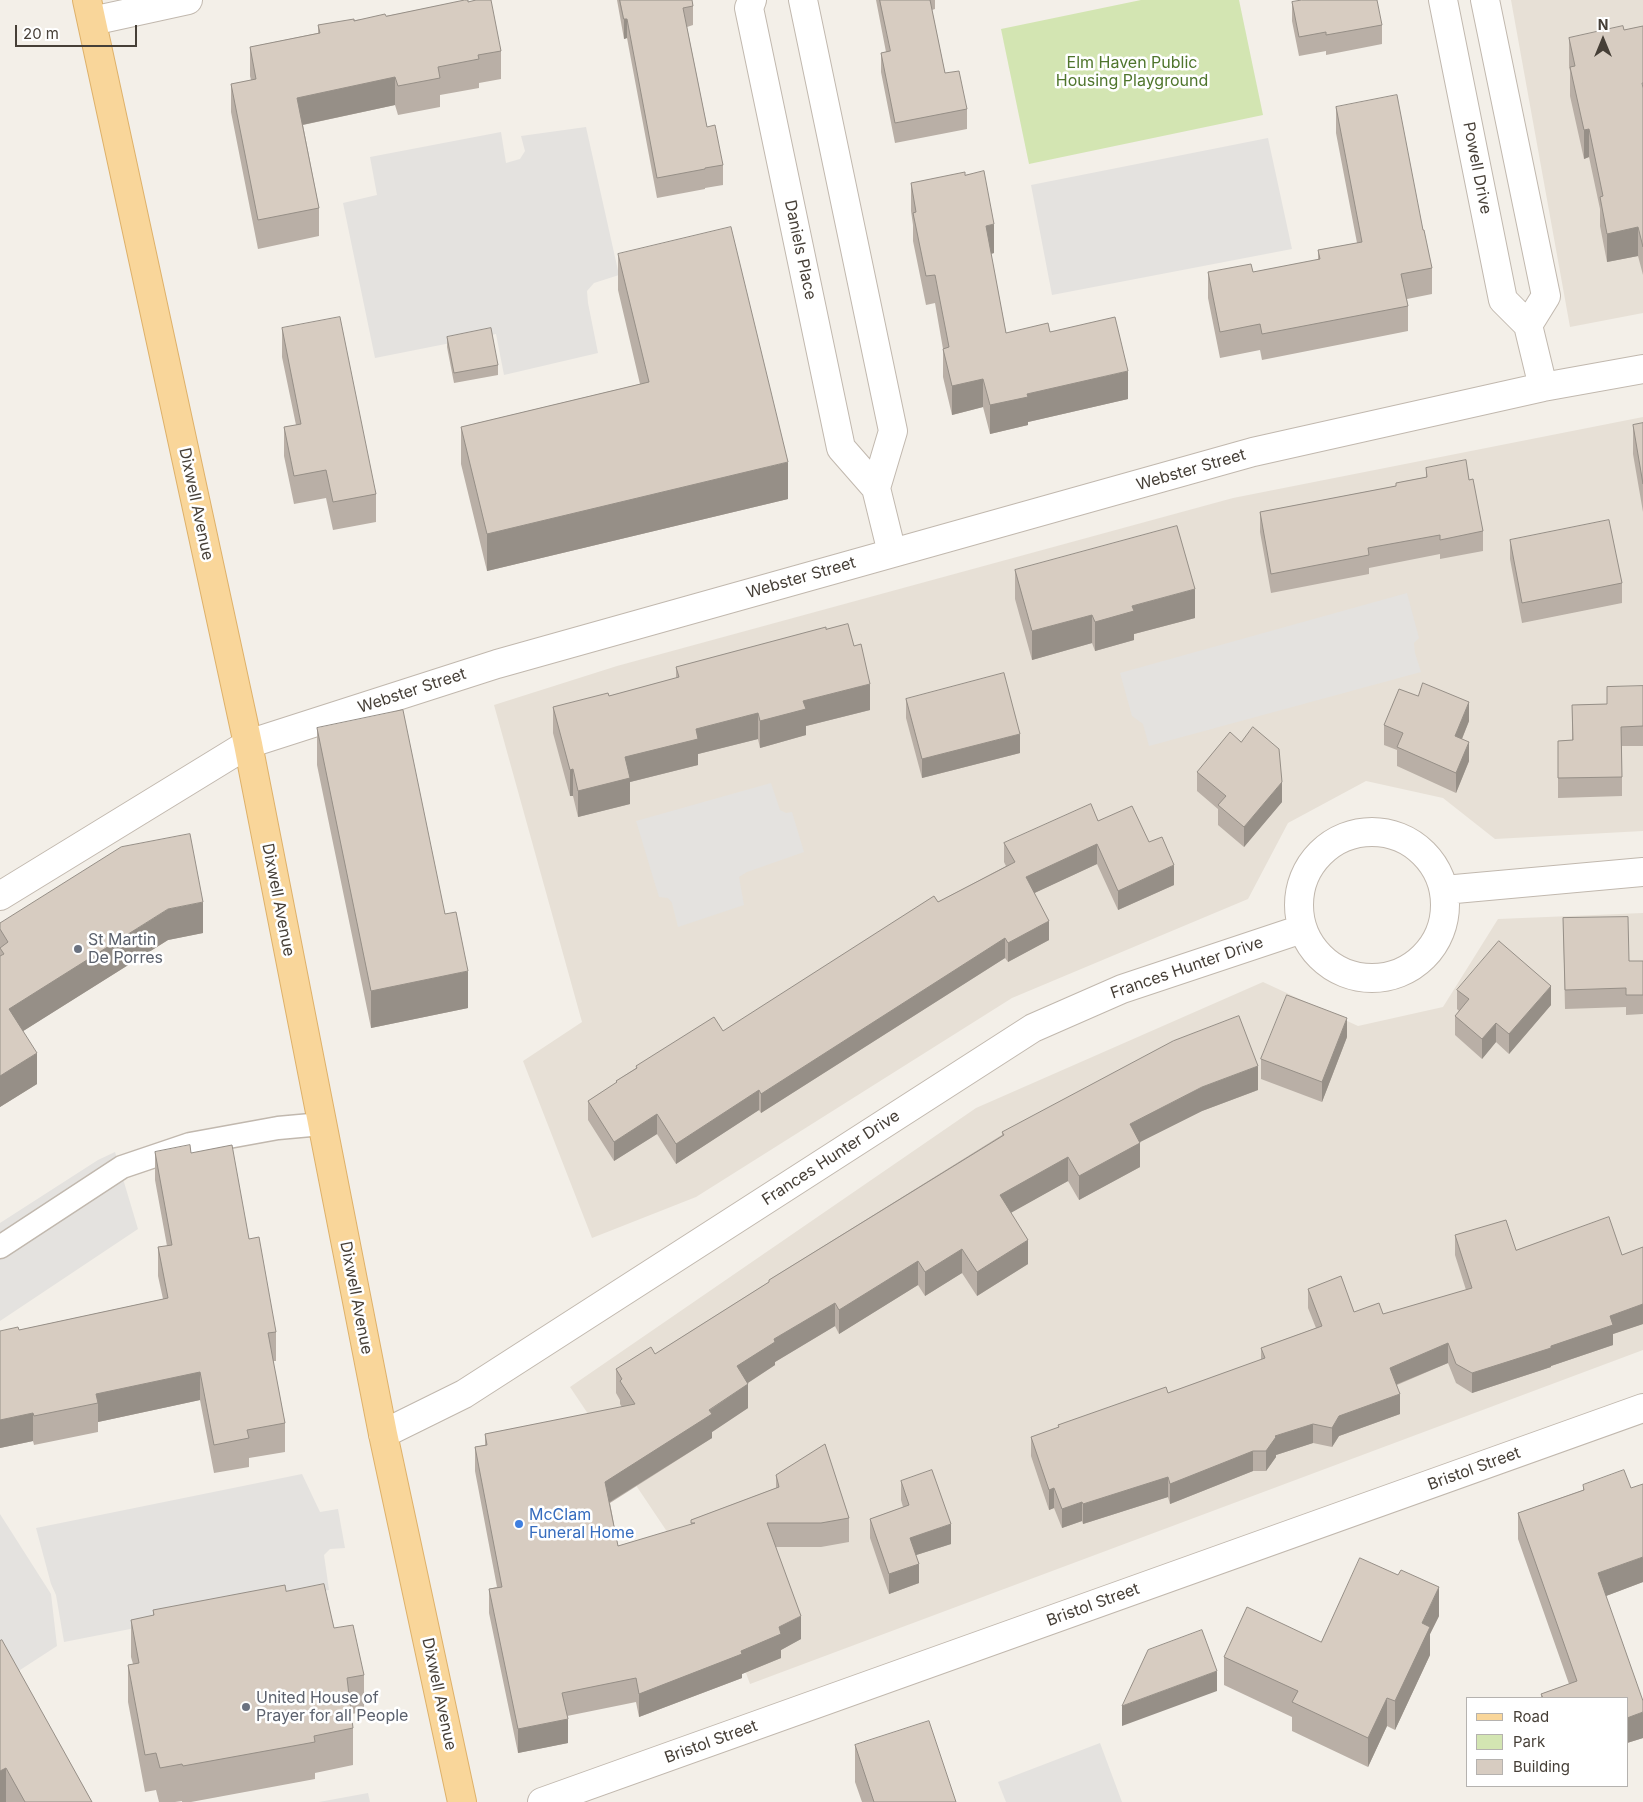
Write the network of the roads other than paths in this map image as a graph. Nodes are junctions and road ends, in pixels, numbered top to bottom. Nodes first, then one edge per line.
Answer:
1 (188, 0) edge
2 (752, 0) edge
3 (803, 0) edge
4 (1443, 0) edge
5 (1485, 0) edge
6 (90, 11) edge
7 (1528, 325) junction
8 (1643, 369) edge
9 (1543, 387) junction
10 (876, 488) junction
11 (892, 553) junction
12 (248, 744) junction
13 (1643, 872) edge
14 (1444, 890) junction
15 (0, 896) edge
16 (1302, 929) junction
17 (322, 1124) junction
18 (0, 1247) edge
19 (1643, 1408) edge
20 (383, 1434) junction
21 (462, 1802) edge
22 (542, 1802) edge

1 - 6 street
2 - 10 street, Daniels Place
3 - 10 street
4 - 7 street, Powell Drive
5 - 7 street
6 - 12 main road, Dixwell Avenue
7 - 9 street
8 - 9 street, Webster Street
9 - 11 street, Webster Street
10 - 11 street, Daniels Place
11 - 12 street, Webster Street
12 - 15 street, Webster Street
12 - 17 main road, Dixwell Avenue
13 - 14 street
14 - 16 street
14 - 16 street
16 - 20 street, Frances Hunter Drive
17 - 18 lane
17 - 20 main road, Dixwell Avenue
19 - 22 street, Bristol Street
20 - 21 main road, Dixwell Avenue

